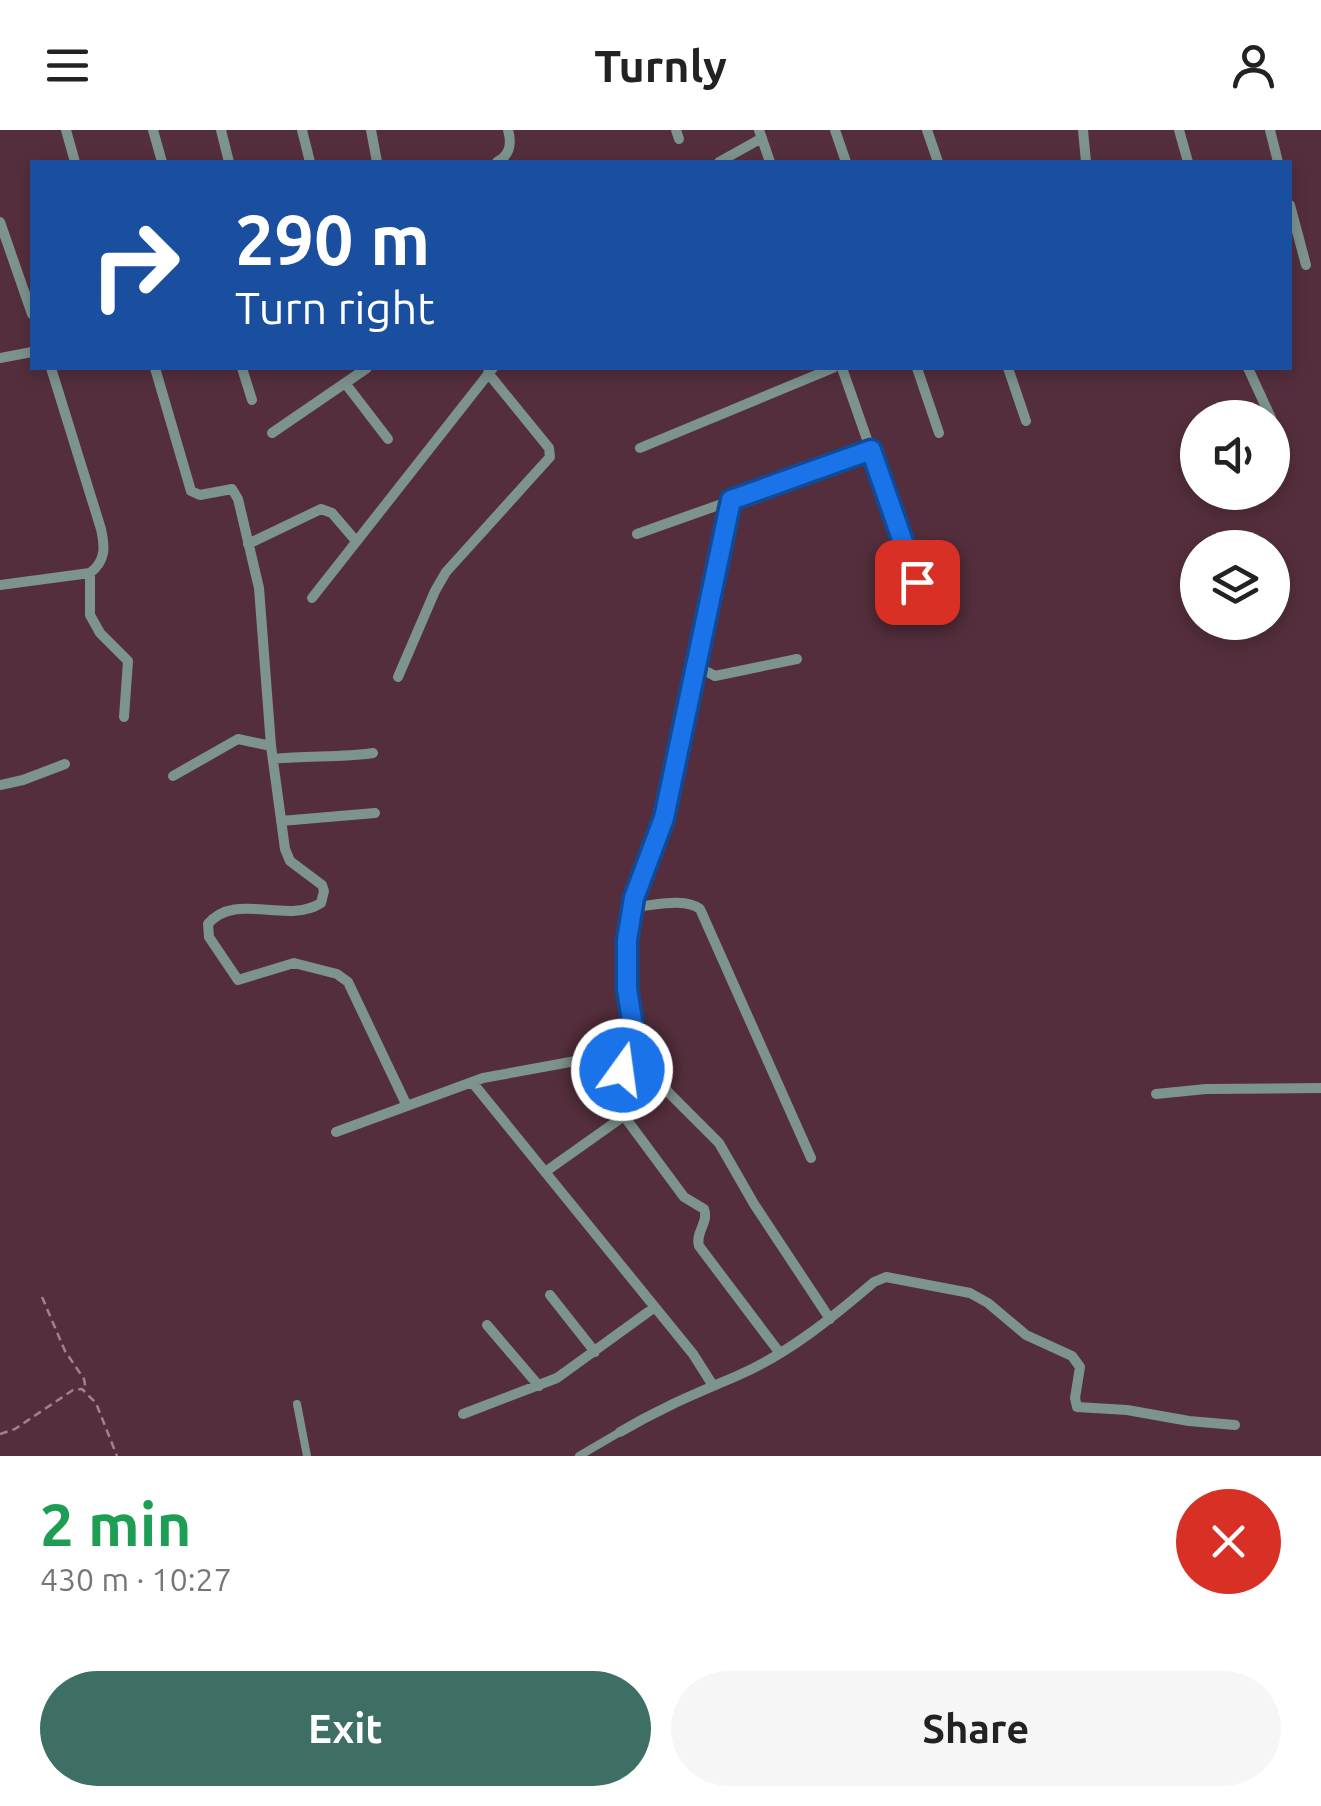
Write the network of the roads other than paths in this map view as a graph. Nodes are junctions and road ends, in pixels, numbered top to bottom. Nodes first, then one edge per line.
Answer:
1 (66, 130) edge
2 (154, 130) edge
3 (221, 130) edge
4 (302, 130) edge
5 (371, 130) edge
6 (508, 130) edge
7 (835, 130) edge
8 (927, 130) edge
9 (1083, 130) edge
10 (1178, 130) edge
11 (1270, 130) edge
12 (760, 134) edge
13 (74, 160) edge
14 (162, 160) edge
15 (229, 160) edge
16 (310, 160) edge
17 (377, 160) edge
18 (500, 160) edge
19 (722, 160) edge
20 (769, 160) edge
21 (845, 160) edge
22 (937, 160) edge
23 (1086, 160) edge
24 (1187, 160) edge
25 (1278, 160) edge
26 (1292, 214) edge
27 (0, 222) edge
28 (1306, 266) dead end
29 (30, 308) edge
30 (30, 352) edge
31 (0, 358) edge
32 (52, 370) edge
33 (156, 370) edge
34 (243, 370) edge
35 (364, 370) edge
36 (490, 370) edge
37 (827, 370) edge
38 (843, 370) edge
39 (918, 370) edge
40 (1009, 370) edge
41 (1249, 370) edge
42 (345, 383) junction
43 (252, 400) dead end
44 (1263, 400) edge
45 (1026, 421) dead end
46 (272, 433) dead end
47 (939, 433) dead end
48 (388, 439) dead end
49 (640, 448) dead end
50 (871, 450) junction
51 (731, 500) junction
52 (637, 534) dead end
53 (356, 542) junction
54 (248, 544) junction
55 (90, 573) junction
56 (917, 582) dead end
57 (0, 585) edge
58 (312, 598) dead end
59 (797, 659) dead end
60 (696, 666) junction
61 (398, 677) dead end
62 (124, 717) dead end
63 (373, 752) dead end
64 (272, 753) junction
65 (65, 764) dead end
66 (173, 776) dead end
67 (0, 785) edge
68 (375, 813) dead end
69 (281, 820) junction
70 (632, 907) junction
71 (634, 1032) junction
72 (622, 1042) junction
73 (472, 1082) junction
74 (1321, 1088) edge
75 (1156, 1094) dead end
76 (407, 1106) junction
77 (624, 1116) junction
78 (336, 1132) dead end
79 (811, 1158) dead end
80 (545, 1172) junction
81 (550, 1295) dead end
82 (655, 1307) junction
83 (830, 1319) junction
84 (487, 1325) dead end
85 (595, 1352) junction
86 (780, 1352) junction
87 (712, 1384) junction
88 (540, 1386) junction
89 (297, 1404) dead end
90 (462, 1414) dead end
91 (1235, 1424) dead end
92 (620, 1432) joint
93 (307, 1456) edge
94 (579, 1456) edge

1 - 13 street
2 - 14 street
3 - 15 street
4 - 16 street
5 - 17 street
6 - 18 street
7 - 21 street
8 - 22 street
9 - 23 street
10 - 24 street
11 - 25 street
12 - 19 street
12 - 20 street
26 - 28 street
27 - 29 street
30 - 31 street
32 - 55 street
33 - 54 street
34 - 43 street
35 - 42 street
36 - 53 street
36 - 61 street
37 - 49 street
38 - 50 street
39 - 47 street
40 - 45 street
41 - 44 street
42 - 46 street
42 - 48 street
50 - 51 street
50 - 56 street
51 - 52 street
51 - 60 street
53 - 54 street
53 - 58 street
54 - 64 street
55 - 57 street
55 - 62 street
59 - 60 street
60 - 70 street
63 - 64 street
64 - 66 street
64 - 69 street
65 - 67 street
68 - 69 street
69 - 76 street
70 - 71 street
70 - 79 street
71 - 72 street
71 - 83 street
72 - 73 street
72 - 77 street
73 - 76 street
73 - 80 street
74 - 75 street
76 - 78 street
77 - 80 street
77 - 86 street
80 - 82 street
81 - 85 street
82 - 85 street
82 - 87 street
83 - 86 street
83 - 91 street
84 - 88 street
85 - 88 street
86 - 87 street
87 - 92 street
88 - 90 street
89 - 93 lane
92 - 94 lane

